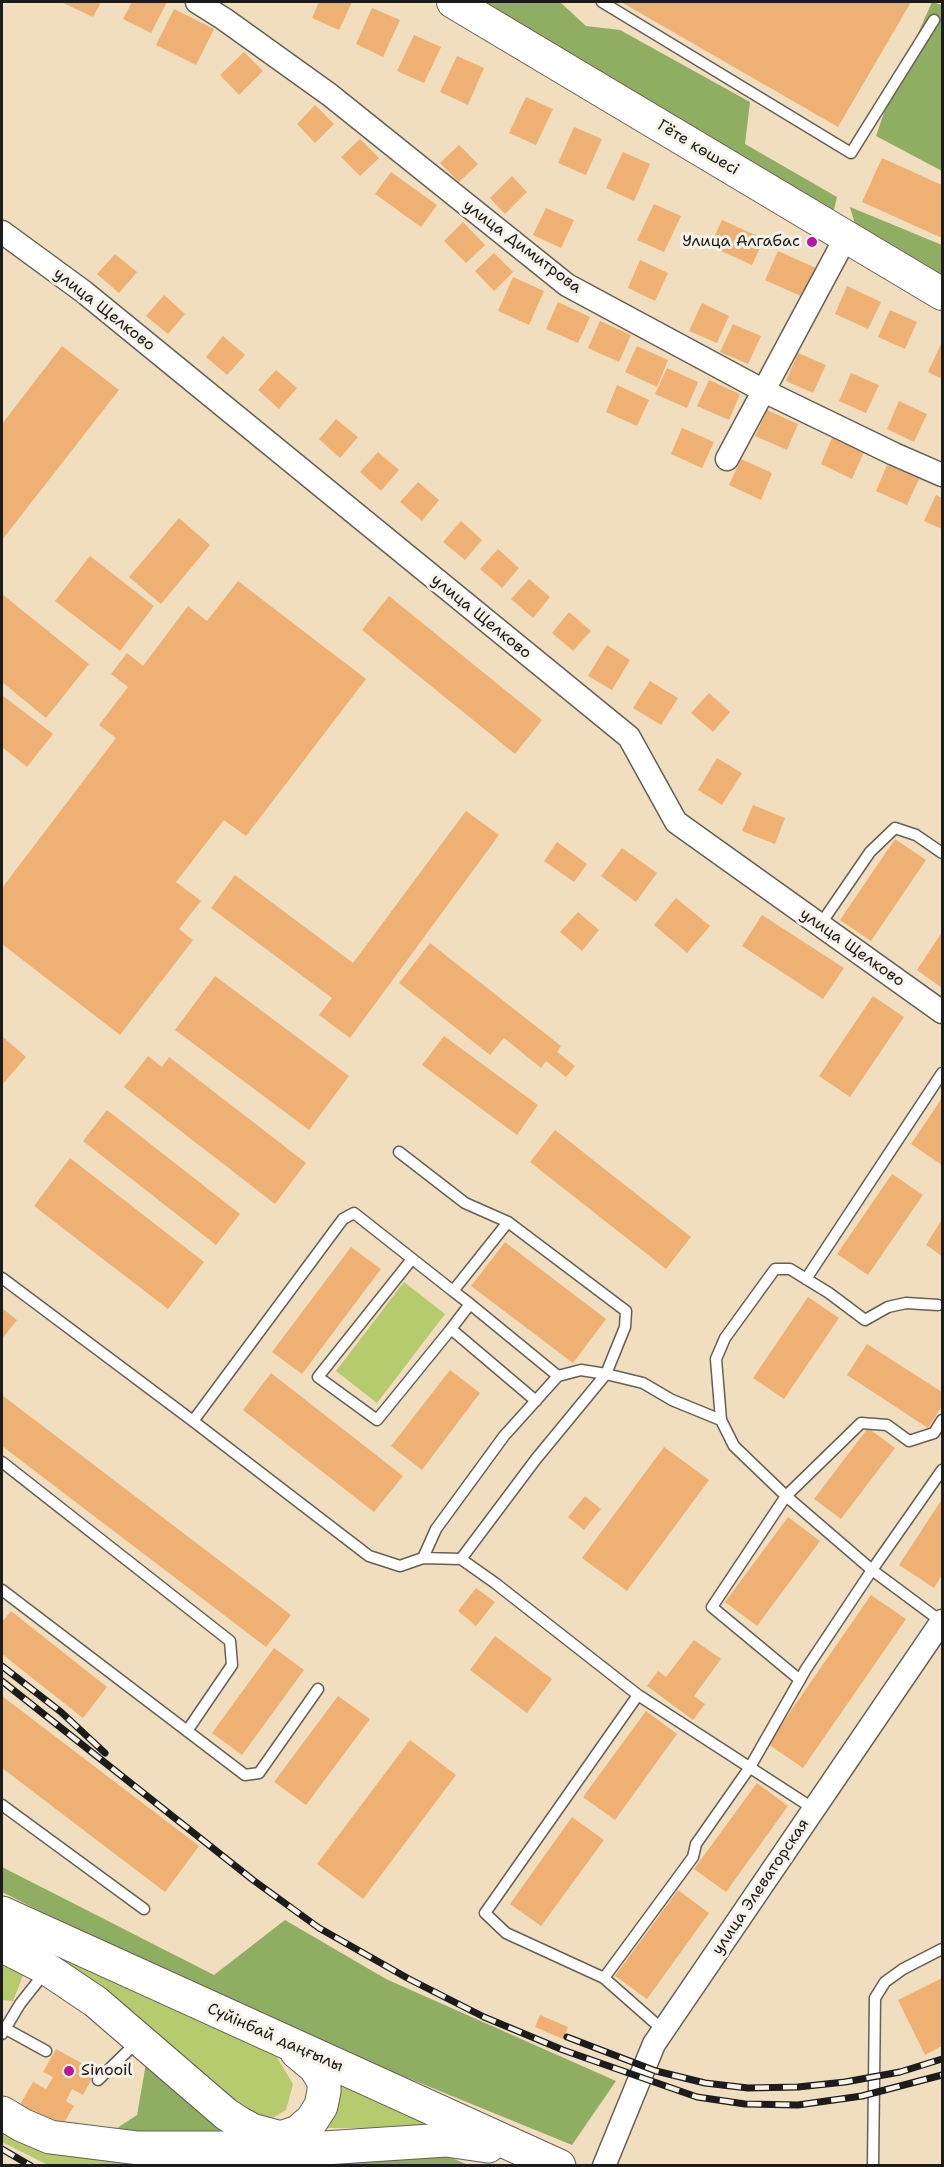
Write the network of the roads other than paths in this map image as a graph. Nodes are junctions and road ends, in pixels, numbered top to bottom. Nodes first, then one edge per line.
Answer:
1 (197, 2) edge
2 (453, 2) edge
3 (602, 2) edge
4 (934, 20) dead end
5 (2, 232) edge
6 (846, 237) junction
7 (942, 294) edge
8 (764, 391) junction
9 (727, 459) dead end
10 (942, 475) edge
11 (942, 853) edge
12 (820, 925) junction
13 (942, 1012) edge
14 (942, 1073) edge
15 (399, 1152) dead end
16 (508, 1222) junction
17 (412, 1259) junction
18 (2, 1278) edge
19 (806, 1279) junction
20 (453, 1291) junction
21 (470, 1304) junction
22 (938, 1305) dead end
23 (451, 1329) junction
24 (606, 1374) junction
25 (558, 1376) junction
26 (536, 1401) junction
27 (721, 1420) junction
28 (942, 1420) edge
29 (193, 1421) junction
30 (2, 1462) edge
31 (942, 1470) edge
32 (786, 1496) junction
33 (423, 1558) junction
34 (461, 1559) junction
35 (872, 1570) junction
36 (2, 1590) edge
37 (942, 1622) edge
38 (800, 1680) junction
39 (318, 1689) dead end
40 (638, 1695) junction
41 (187, 1731) junction
42 (750, 1767) junction
43 (2, 1805) edge
44 (814, 1809) junction
45 (144, 1909) dead end
46 (2, 1915) edge
47 (2, 1946) edge
48 (942, 1949) edge
49 (47, 1968) junction
50 (604, 1978) junction
51 (663, 2030) junction
52 (4, 2031) edge
53 (140, 2038) junction
54 (280, 2041) junction
55 (46, 2051) dead end
56 (98, 2080) dead end
57 (2, 2113) edge
58 (281, 2139) junction
59 (243, 2148) junction
60 (324, 2148) junction
61 (554, 2163) edge
62 (604, 2166) edge
63 (873, 2166) edge

1 - 8 street, улица Димитрова
2 - 6 main road, Гёте көшесі
3 - 4 lane
5 - 12 street, улица Щелково
6 - 7 main road, Гёте көшесі
6 - 8 street
8 - 9 street
8 - 10 street, улица Димитрова
11 - 12 lane
12 - 13 street, улица Щелково
14 - 19 lane
15 - 16 lane
16 - 20 lane
16 - 24 lane
17 - 20 lane
17 - 23 lane
17 - 29 lane
18 - 29 lane
19 - 22 lane
19 - 27 lane
20 - 21 lane
21 - 23 lane
21 - 25 lane
23 - 26 lane
24 - 25 lane
24 - 27 lane
24 - 34 lane
25 - 26 lane
26 - 33 lane
27 - 32 lane
28 - 32 lane
29 - 33 lane
30 - 41 lane
31 - 35 lane
32 - 35 lane
32 - 38 lane
33 - 34 lane
34 - 40 lane
35 - 37 lane
35 - 38 lane
36 - 41 lane
37 - 44 street, улица Элеваторская
38 - 42 lane
39 - 41 lane
40 - 42 lane
40 - 50 lane
42 - 44 lane
42 - 50 lane
43 - 45 lane
44 - 51 street, улица Элеваторская
46 - 54 main road, Сүйінбай даңғылы
47 - 49 main road
48 - 63 lane
49 - 52 lane
49 - 53 main road
50 - 51 lane
51 - 62 street, улица Элеваторская
52 - 55 lane
53 - 56 lane
53 - 58 main road
54 - 58 main road
54 - 61 main road, Сүйінбай даңғылы
57 - 59 main road, Сүйінбай даңғылы
58 - 59 main road
58 - 60 main road
59 - 60 main road, Сүйінбай даңғылы
60 - 61 main road, Сүйінбай даңғылы

